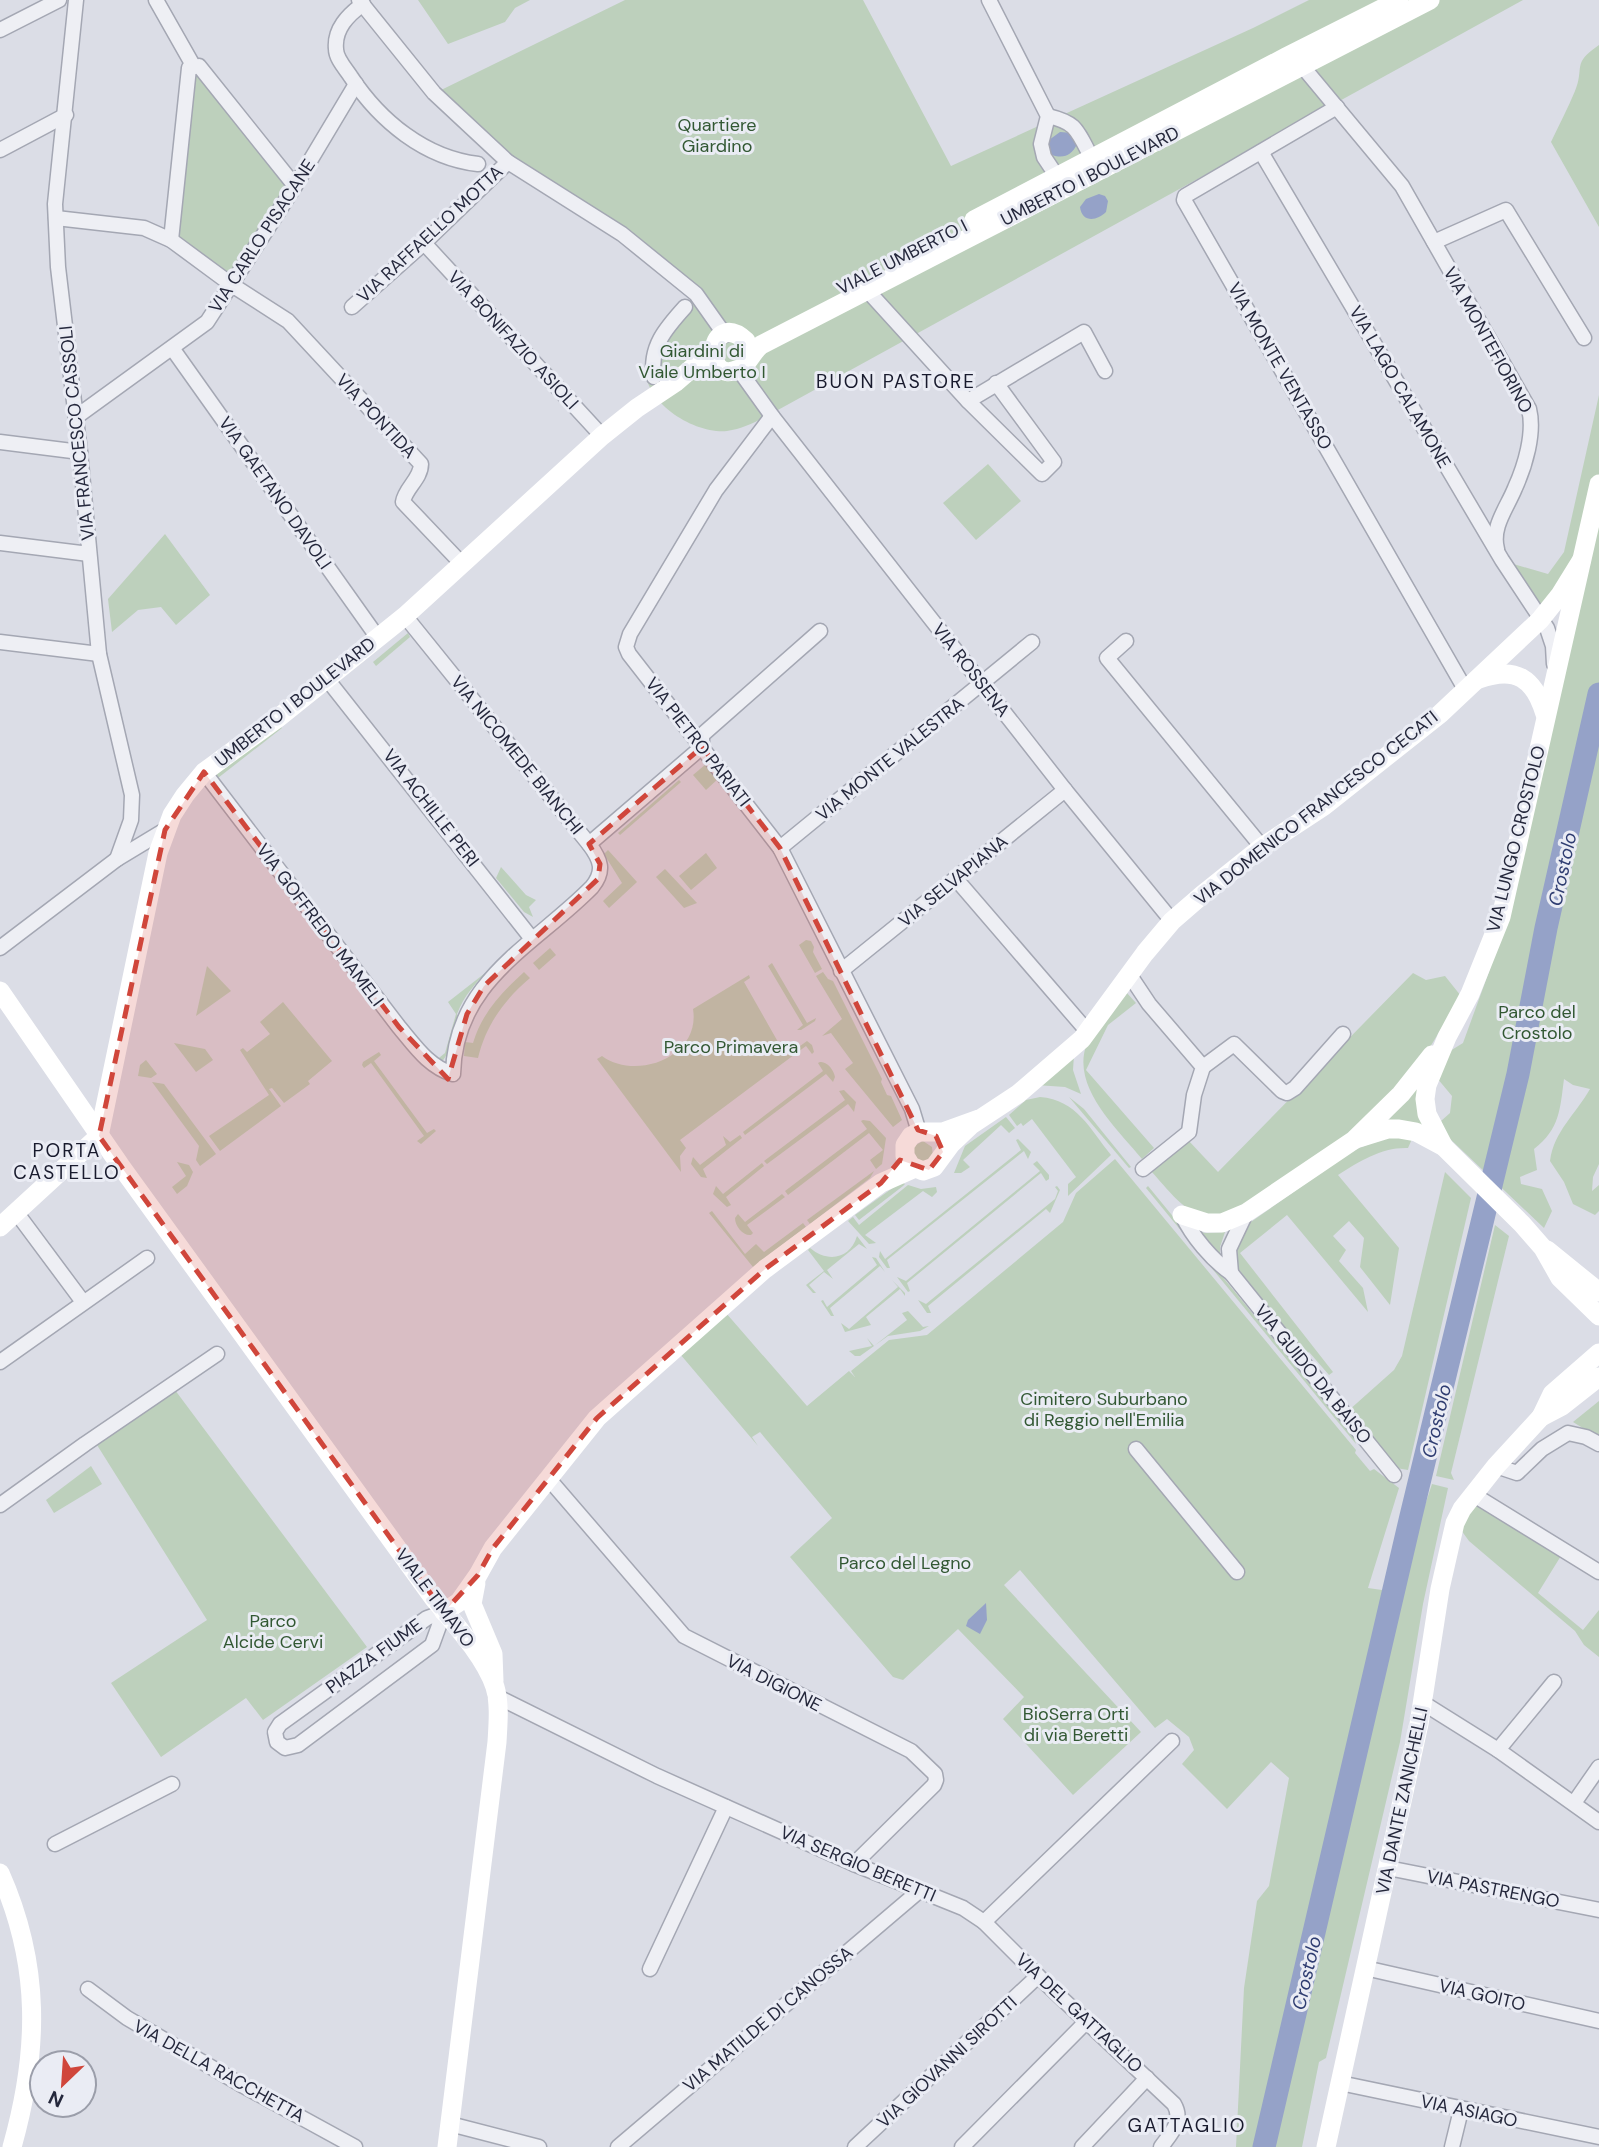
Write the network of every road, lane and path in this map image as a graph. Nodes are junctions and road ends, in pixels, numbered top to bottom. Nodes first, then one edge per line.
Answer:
1 (59, 0) edge
2 (76, 0) edge
3 (156, 0) edge
4 (989, 0) edge
5 (1399, 0) edge
6 (1430, 0) edge
7 (361, 2) edge
8 (0, 30) edge
9 (194, 67) junction
10 (1303, 67) junction
11 (356, 84) junction
12 (1337, 107) junction
13 (66, 115) junction
14 (1048, 116) junction
15 (0, 150) edge
16 (1088, 150) dead end
17 (1261, 152) junction
18 (508, 162) junction
19 (478, 164) dead end
20 (1052, 169) dead end
21 (295, 187) junction
22 (56, 218) junction
23 (171, 240) junction
24 (1434, 242) junction
25 (424, 243) junction
26 (232, 285) junction
27 (867, 290) junction
28 (352, 307) dead end
29 (685, 307) dead end
30 (1584, 338) dead end
31 (726, 340) junction
32 (172, 348) junction
33 (738, 364) junction
34 (1105, 371) dead end
35 (654, 377) dead end
36 (676, 382) junction
37 (996, 383) junction
38 (968, 401) junction
39 (76, 416) junction
40 (772, 416) junction
41 (602, 436) junction
42 (0, 442) edge
43 (80, 452) junction
44 (1599, 484) edge
45 (0, 543) edge
46 (89, 554) junction
47 (1502, 560) junction
48 (1581, 561) junction
49 (462, 564) junction
50 (405, 615) junction
51 (1540, 620) junction
52 (820, 631) dead end
53 (378, 638) junction
54 (1126, 641) dead end
55 (0, 642) edge
56 (1032, 642) dead end
57 (99, 654) junction
58 (1555, 672) junction
59 (327, 678) junction
60 (982, 684) junction
61 (1470, 685) junction
62 (1545, 715) junction
63 (702, 747) junction
64 (204, 772) junction
65 (1065, 790) junction
66 (165, 830) junction
67 (589, 844) junction
68 (1262, 847) junction
69 (780, 848) junction
70 (117, 859) junction
71 (956, 879) junction
72 (1172, 921) junction
73 (532, 939) junction
74 (0, 948) edge
75 (841, 971) junction
76 (1129, 974) junction
77 (0, 991) edge
78 (1087, 1031) junction
79 (1343, 1034) dead end
80 (1447, 1037) junction
81 (1202, 1067) junction
82 (979, 1118) junction
83 (925, 1133) junction
84 (99, 1136) junction
85 (1354, 1140) junction
86 (1450, 1152) junction
87 (943, 1155) junction
88 (910, 1160) junction
89 (1143, 1169) dead end
90 (16, 1212) junction
91 (1246, 1213) junction
92 (1182, 1215) joint
93 (0, 1227) edge
94 (1543, 1248) junction
95 (147, 1258) dead end
96 (1231, 1273) junction
97 (1599, 1292) edge
98 (83, 1302) junction
99 (1599, 1316) edge
100 (1599, 1353) edge
101 (217, 1354) dead end
102 (0, 1362) edge
103 (1599, 1377) edge
104 (1541, 1417) junction
105 (1599, 1444) edge
106 (1136, 1449) dead end
107 (1496, 1466) junction
108 (1394, 1475) dead end
109 (548, 1478) junction
110 (1474, 1495) junction
111 (0, 1505) edge
112 (1237, 1572) dead end
113 (1599, 1572) edge
114 (478, 1576) junction
115 (444, 1612) junction
116 (1554, 1682) dead end
117 (495, 1691) junction
118 (1423, 1703) junction
119 (1172, 1741) dead end
120 (1498, 1751) junction
121 (1599, 1767) edge
122 (172, 1784) dead end
123 (1574, 1803) junction
124 (726, 1807) junction
125 (1599, 1822) edge
126 (55, 1844) dead end
127 (854, 1864) junction
128 (1388, 1868) junction
129 (0, 1873) edge
130 (918, 1892) junction
131 (1599, 1910) edge
132 (984, 1922) junction
133 (1365, 1968) junction
134 (650, 1969) dead end
135 (1038, 1976) junction
136 (88, 1989) dead end
137 (1087, 2021) junction
138 (1599, 2021) edge
139 (1147, 2078) junction
140 (1340, 2083) junction
141 (1461, 2110) junction
142 (450, 2124) junction
143 (1599, 2137) edge
144 (12, 2147) edge
145 (355, 2147) edge
146 (447, 2147) edge
147 (539, 2147) edge
148 (618, 2147) edge
149 (855, 2147) edge
150 (962, 2147) edge
151 (1082, 2147) edge
152 (1161, 2147) edge
153 (1326, 2147) edge
154 (1452, 2147) edge

1 - 8 street
2 - 13 street, VIA FRANCESCO CASSOLI
3 - 9 street
4 - 14 street
5 - 31 street, VIALE UMBERTO I
6 - 10 street, UMBERTO I BOULEVARD
7 - 11 street
7 - 18 street
9 - 21 street
9 - 23 street
10 - 12 street, VIA MONTEFIORINO
10 - 27 street, UMBERTO I BOULEVARD
11 - 19 street
11 - 21 street, VIA CARLO PISACANE
12 - 17 street, VIA MONTE VENTASSO
12 - 24 street, VIA MONTEFIORINO
13 - 15 street
13 - 22 street, VIA FRANCESCO CASSOLI
14 - 16 street
14 - 20 street
17 - 47 street, VIA LAGO CALAMONE
17 - 61 street, VIA MONTE VENTASSO
18 - 25 street, VIA RAFFAELLO MOTTA
18 - 31 street
21 - 26 street, VIA CARLO PISACANE
22 - 23 street
22 - 39 street, VIA FRANCESCO CASSOLI
23 - 26 street
24 - 30 street
24 - 47 street, VIA MONTEFIORINO
25 - 28 street, VIA RAFFAELLO MOTTA
25 - 41 street, VIA BONIFAZIO ASIOLI
26 - 32 street, VIA CARLO PISACANE
26 - 49 street, VIA PONTIDA
27 - 33 street, UMBERTO I BOULEVARD
27 - 38 street
29 - 35 street
31 - 33 street
31 - 33 street
31 - 36 street, UMBERTO I BOULEVARD
32 - 39 street, VIA CARLO PISACANE
32 - 53 street, VIA GAETANO DAVOLI
33 - 36 street, UMBERTO I BOULEVARD
33 - 40 street
34 - 37 street
36 - 41 street, UMBERTO I BOULEVARD
37 - 38 street
37 - 38 street
39 - 43 street, VIA FRANCESCO CASSOLI
40 - 60 street, VIA ROSSENA
40 - 63 street, VIA PIETRO PARIATI
41 - 49 street, UMBERTO I BOULEVARD
42 - 43 street
43 - 46 street, VIA FRANCESCO CASSOLI
44 - 48 street, VIA LUNGO CROSTOLO
45 - 46 street
46 - 57 street, VIA FRANCESCO CASSOLI
47 - 51 street, VIA LAGO CALAMONE
48 - 51 street, VIA LUNGO CROSTOLO
48 - 58 street, VIA LUNGO CROSTOLO
49 - 50 street, UMBERTO I BOULEVARD
50 - 53 street, UMBERTO I BOULEVARD
50 - 67 street, VIA NICOMEDE BIANCHI
51 - 58 street, VIA LUNGO CROSTOLO
51 - 61 street, VIA DOMENICO FRANCESCO CECATI
52 - 63 street, VIA NICOMEDE BIANCHI
53 - 59 street, UMBERTO I BOULEVARD
54 - 68 street
55 - 57 street
56 - 60 street, VIA MONTE VALESTRA
57 - 70 street, VIA FRANCESCO CASSOLI
58 - 62 street, VIA LUNGO CROSTOLO
59 - 64 street, UMBERTO I BOULEVARD
59 - 73 street, VIA ACHILLE PERI
60 - 65 street, VIA ROSSENA
60 - 69 street, VIA MONTE VALESTRA
61 - 62 street
61 - 68 street, VIA DOMENICO FRANCESCO CECATI
62 - 80 street, VIA LUNGO CROSTOLO
63 - 67 street, VIA NICOMEDE BIANCHI
63 - 69 street, VIA PIETRO PARIATI
64 - 66 street, UMBERTO I BOULEVARD
64 - 73 street, VIA GOFFREDO MAMELI
65 - 71 street, VIA SELVAPIANA
65 - 72 street, VIA ROSSENA
66 - 70 street
66 - 84 street, UMBERTO I BOULEVARD
67 - 73 street, VIA GOFFREDO MAMELI
68 - 72 street, VIA DOMENICO FRANCESCO CECATI
69 - 75 street, VIA PIETRO PARIATI
70 - 74 street
71 - 75 street, VIA SELVAPIANA
71 - 78 street
72 - 76 street, VIA DOMENICO FRANCESCO CECATI
75 - 83 street, VIA PIETRO PARIATI
76 - 78 street, VIA DOMENICO FRANCESCO CECATI
76 - 81 street
77 - 84 street, VIALE TIMAVO
78 - 82 street, VIA DOMENICO FRANCESCO CECATI
79 - 81 street
80 - 85 street, VIA LUNGO CROSTOLO
80 - 86 street, VIA LUNGO CROSTOLO
81 - 89 street
82 - 83 street
82 - 87 street
83 - 87 street
83 - 88 street
84 - 90 street
84 - 115 street, VIALE TIMAVO
85 - 86 street, VIA LUNGO CROSTOLO
85 - 91 street, VIA LUNGO CROSTOLO
86 - 94 street, VIA LUNGO CROSTOLO
87 - 88 street
88 - 109 street
90 - 93 street
90 - 98 street
91 - 92 street, VIA LUNGO CROSTOLO
91 - 96 street
92 - 96 street, VIA GUIDO DA BAISO
94 - 97 street
94 - 99 street
95 - 98 street
96 - 108 street, VIA GUIDO DA BAISO
98 - 102 street
100 - 104 street
101 - 111 street
103 - 104 street
104 - 107 street, VIA DANTE ZANICHELLI
105 - 107 street
106 - 112 street
107 - 110 street, VIA DANTE ZANICHELLI
109 - 114 street
109 - 127 street, VIA DIGIONE
110 - 113 street
110 - 118 street, VIA DANTE ZANICHELLI
114 - 115 street
114 - 117 street
115 - 115 street, PIAZZA FIUME
115 - 117 street, VIALE TIMAVO
116 - 120 street
117 - 124 street, VIA SERGIO BERETTI
117 - 142 street, VIALE TIMAVO
118 - 120 street
118 - 128 street, VIA DANTE ZANICHELLI
119 - 132 street
120 - 123 street
121 - 123 street
122 - 126 street
123 - 125 street
124 - 127 street, VIA SERGIO BERETTI
124 - 134 street
127 - 130 street, VIA SERGIO BERETTI
128 - 131 street, VIA PASTRENGO
128 - 133 street, VIA DANTE ZANICHELLI
129 - 144 street
130 - 132 street, VIA SERGIO BERETTI
130 - 148 street, VIA MATILDE DI CANOSSA
132 - 135 street, VIA DEL GATTAGLIO
133 - 138 street, VIA GOITO
133 - 140 street, VIA DANTE ZANICHELLI
135 - 137 street, VIA DEL GATTAGLIO
135 - 149 street, VIA GIOVANNI SIROTTI
136 - 145 street, VIA DELLA RACCHETTA
137 - 139 street, VIA DEL GATTAGLIO
137 - 150 street
139 - 151 street
139 - 152 street, VIA DEL GATTAGLIO
140 - 141 street, VIA ASIAGO
140 - 153 street, VIA DANTE ZANICHELLI
141 - 143 street, VIA ASIAGO
141 - 154 street
142 - 146 street, VIALE TIMAVO
142 - 147 street

